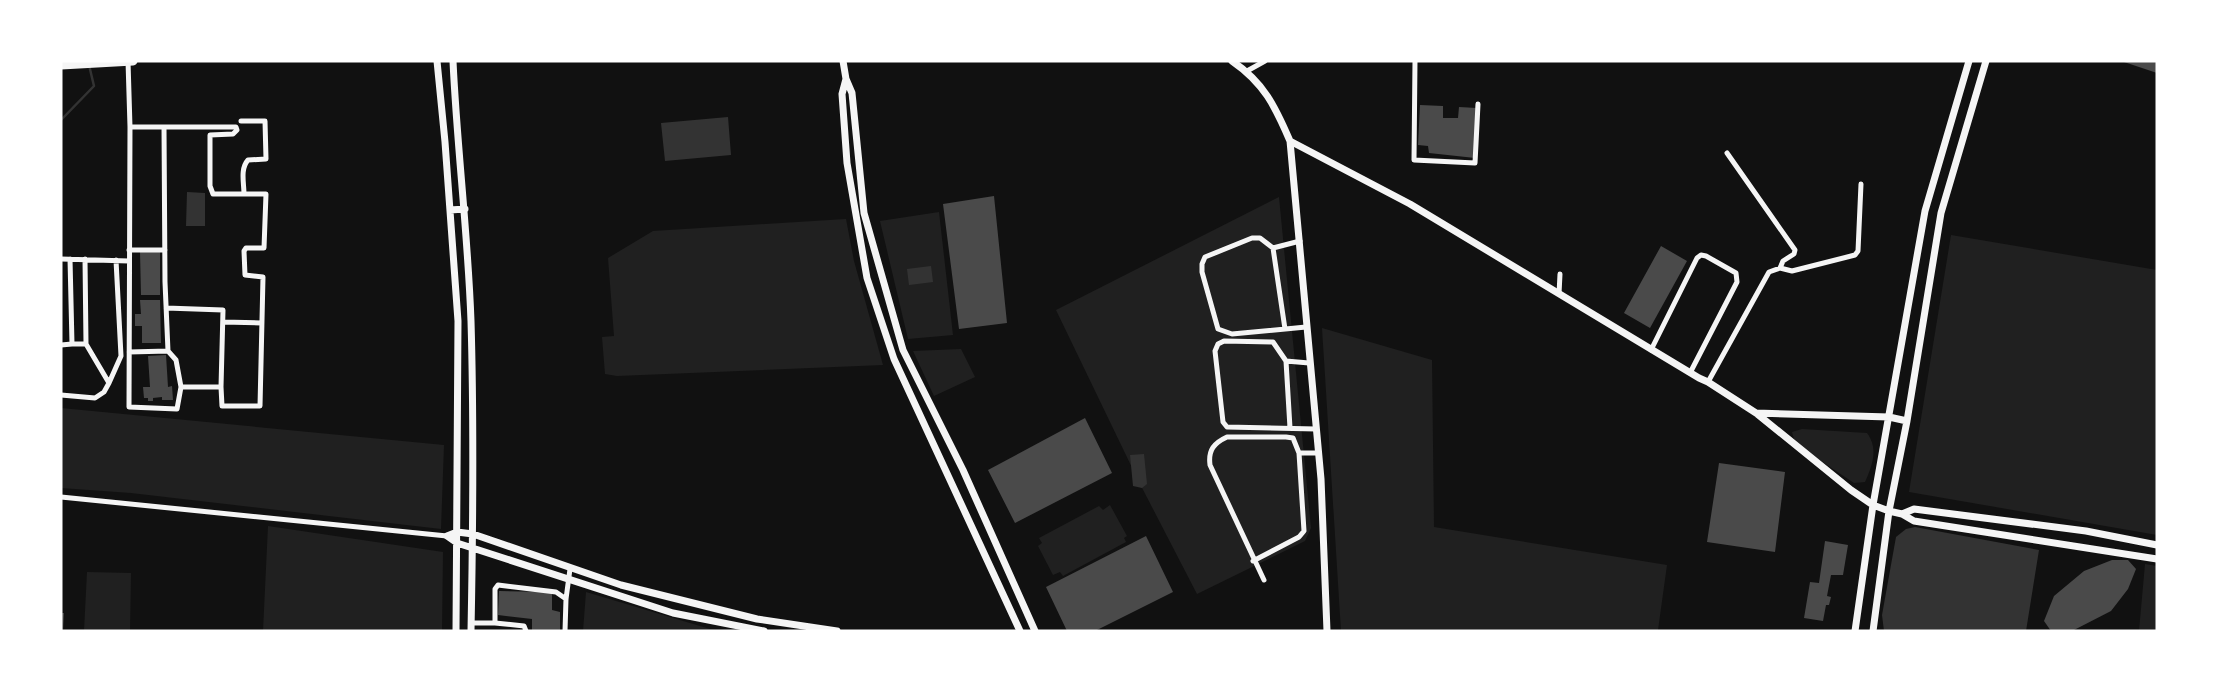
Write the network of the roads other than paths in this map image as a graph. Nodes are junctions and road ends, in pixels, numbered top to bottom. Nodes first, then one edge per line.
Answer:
1 (128, 61) edge
2 (133, 61) edge
3 (437, 61) edge
4 (453, 61) edge
5 (843, 61) edge
6 (1232, 61) edge
7 (1265, 61) edge
8 (1414, 61) edge
9 (1969, 61) edge
10 (1986, 61) edge
11 (109, 62) edge
12 (62, 65) edge
13 (1247, 71) junction
14 (846, 79) junction
15 (1478, 104) dead end
16 (241, 121) dead end
17 (130, 127) junction
18 (164, 128) junction
19 (1290, 141) junction
20 (1727, 153) dead end
21 (1861, 184) dead end
22 (244, 194) junction
23 (465, 209) junction
24 (450, 210) junction
25 (1300, 241) junction
26 (1273, 248) junction
27 (129, 250) junction
28 (165, 250) junction
29 (61, 259) edge
30 (70, 259) junction
31 (85, 259) junction
32 (116, 260) junction
33 (129, 262) junction
34 (1780, 268) junction
35 (1560, 274) dead end
36 (1559, 295) junction
37 (166, 308) junction
38 (458, 321) junction
39 (223, 322) junction
40 (471, 322) junction
41 (261, 323) junction
42 (1306, 327) junction
43 (1285, 329) junction
44 (72, 344) junction
45 (86, 344) junction
46 (61, 345) edge
47 (1651, 350) junction
48 (168, 351) junction
49 (129, 352) junction
50 (1286, 361) junction
51 (1309, 363) junction
52 (1690, 373) junction
53 (1708, 382) junction
54 (109, 383) junction
55 (181, 387) junction
56 (221, 387) junction
57 (61, 395) edge
58 (931, 407) junction
59 (1756, 413) junction
60 (919, 414) junction
61 (1889, 417) junction
62 (457, 419) junction
63 (471, 419) junction
64 (1906, 421) junction
65 (1290, 428) junction
66 (1316, 429) junction
67 (1318, 453) junction
68 (1299, 454) junction
69 (61, 497) edge
70 (1873, 505) junction
71 (1889, 512) junction
72 (1902, 514) junction
73 (457, 532) junction
74 (473, 534) junction
75 (447, 536) junction
76 (457, 543) junction
77 (2157, 545) edge
78 (472, 547) junction
79 (2157, 559) edge
80 (1253, 561) junction
81 (570, 569) junction
82 (567, 578) junction
83 (1264, 580) dead end
84 (566, 599) junction
85 (726, 612) junction
86 (495, 623) junction
87 (724, 624) junction
88 (471, 627) edge
89 (456, 631) edge
90 (526, 631) edge
91 (566, 631) edge
92 (764, 631) edge
93 (837, 631) edge
94 (1020, 631) edge
95 (1035, 631) edge
96 (1327, 631) edge
97 (1855, 631) edge
98 (1873, 631) edge

1 - 2 main road
1 - 11 main road
1 - 17 street
3 - 24 street
4 - 23 street
5 - 14 street
6 - 13 street
7 - 13 street
8 - 15 street
9 - 61 street
10 - 64 street
11 - 12 main road
13 - 19 street
14 - 58 street
14 - 60 street
16 - 22 street
17 - 18 street
17 - 27 street
18 - 22 street
18 - 28 street
19 - 25 street
19 - 36 street
20 - 34 street
21 - 34 street
22 - 41 street
23 - 24 street
23 - 40 street
24 - 38 street
25 - 26 street
25 - 42 street
26 - 43 street
26 - 43 street
27 - 28 street
27 - 33 street
28 - 37 street
29 - 30 street
30 - 31 street
30 - 44 street
31 - 32 street
31 - 45 street
32 - 33 street
32 - 54 street
33 - 49 street
34 - 53 street
35 - 36 street
36 - 47 street
37 - 39 street
37 - 48 street
38 - 40 street
38 - 62 street
39 - 41 street
39 - 56 street
40 - 63 street
41 - 56 street
42 - 43 street
42 - 51 street
44 - 45 street
44 - 46 street
45 - 54 street
47 - 52 street
47 - 52 street
48 - 49 street
48 - 55 street
49 - 55 street
50 - 51 street
50 - 65 street
50 - 65 street
51 - 66 street
52 - 53 street
53 - 59 street
54 - 57 street
55 - 56 street
58 - 60 street
58 - 95 street
59 - 61 street
59 - 70 street
60 - 94 street
61 - 64 street
61 - 70 street
62 - 63 street
62 - 73 street
63 - 74 street
64 - 71 street
65 - 66 street
66 - 67 street
67 - 68 street
67 - 96 street
68 - 80 street
68 - 80 street
69 - 75 street
70 - 71 street
70 - 97 street
71 - 72 street
71 - 98 street
72 - 77 street
72 - 79 street
73 - 74 street
73 - 75 street
73 - 76 street
74 - 78 street
74 - 81 street
75 - 76 street
76 - 78 street
76 - 89 street
78 - 82 street
78 - 88 street
80 - 83 street
81 - 82 street
81 - 85 street
82 - 84 street
82 - 87 street
84 - 86 street
84 - 91 street
85 - 87 street
85 - 93 street
86 - 88 street
86 - 90 street
87 - 92 street

